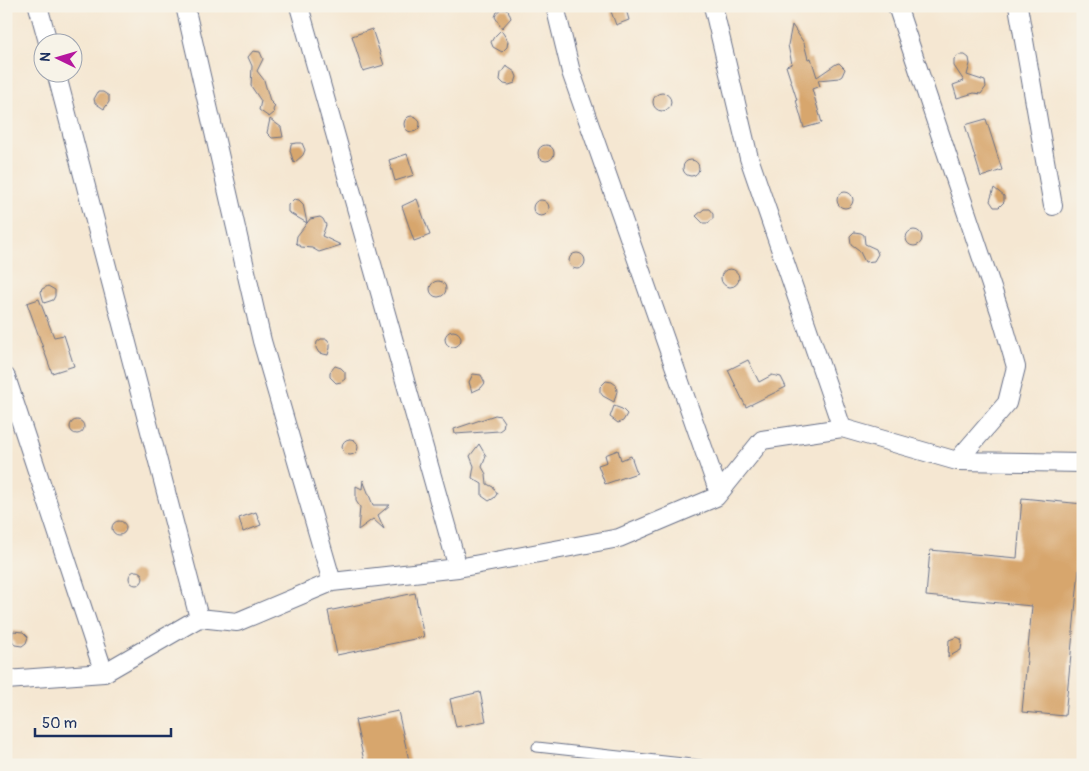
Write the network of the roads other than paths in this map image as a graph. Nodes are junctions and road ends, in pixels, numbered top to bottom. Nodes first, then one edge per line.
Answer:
1 (38, 6) edge
2 (185, 6) edge
3 (299, 6) edge
4 (555, 6) edge
5 (713, 6) edge
6 (897, 6) edge
7 (1018, 6) edge
8 (45, 32) edge
9 (59, 82) edge
10 (1053, 206) dead end
11 (6, 377) edge
12 (842, 428) junction
13 (957, 461) junction
14 (1083, 463) edge
15 (719, 493) junction
16 (458, 568) junction
17 (332, 582) junction
18 (199, 618) junction
19 (104, 673) junction
20 (6, 680) edge
21 (537, 747) dead end
22 (701, 765) edge

1 - 8 street
2 - 17 street
3 - 16 street
4 - 15 street
5 - 12 street
6 - 13 street
7 - 10 street
9 - 18 street
11 - 19 street
12 - 13 street
12 - 15 street
13 - 14 street
15 - 16 street
16 - 17 street
17 - 18 street
18 - 19 street
19 - 20 street
21 - 22 lane

